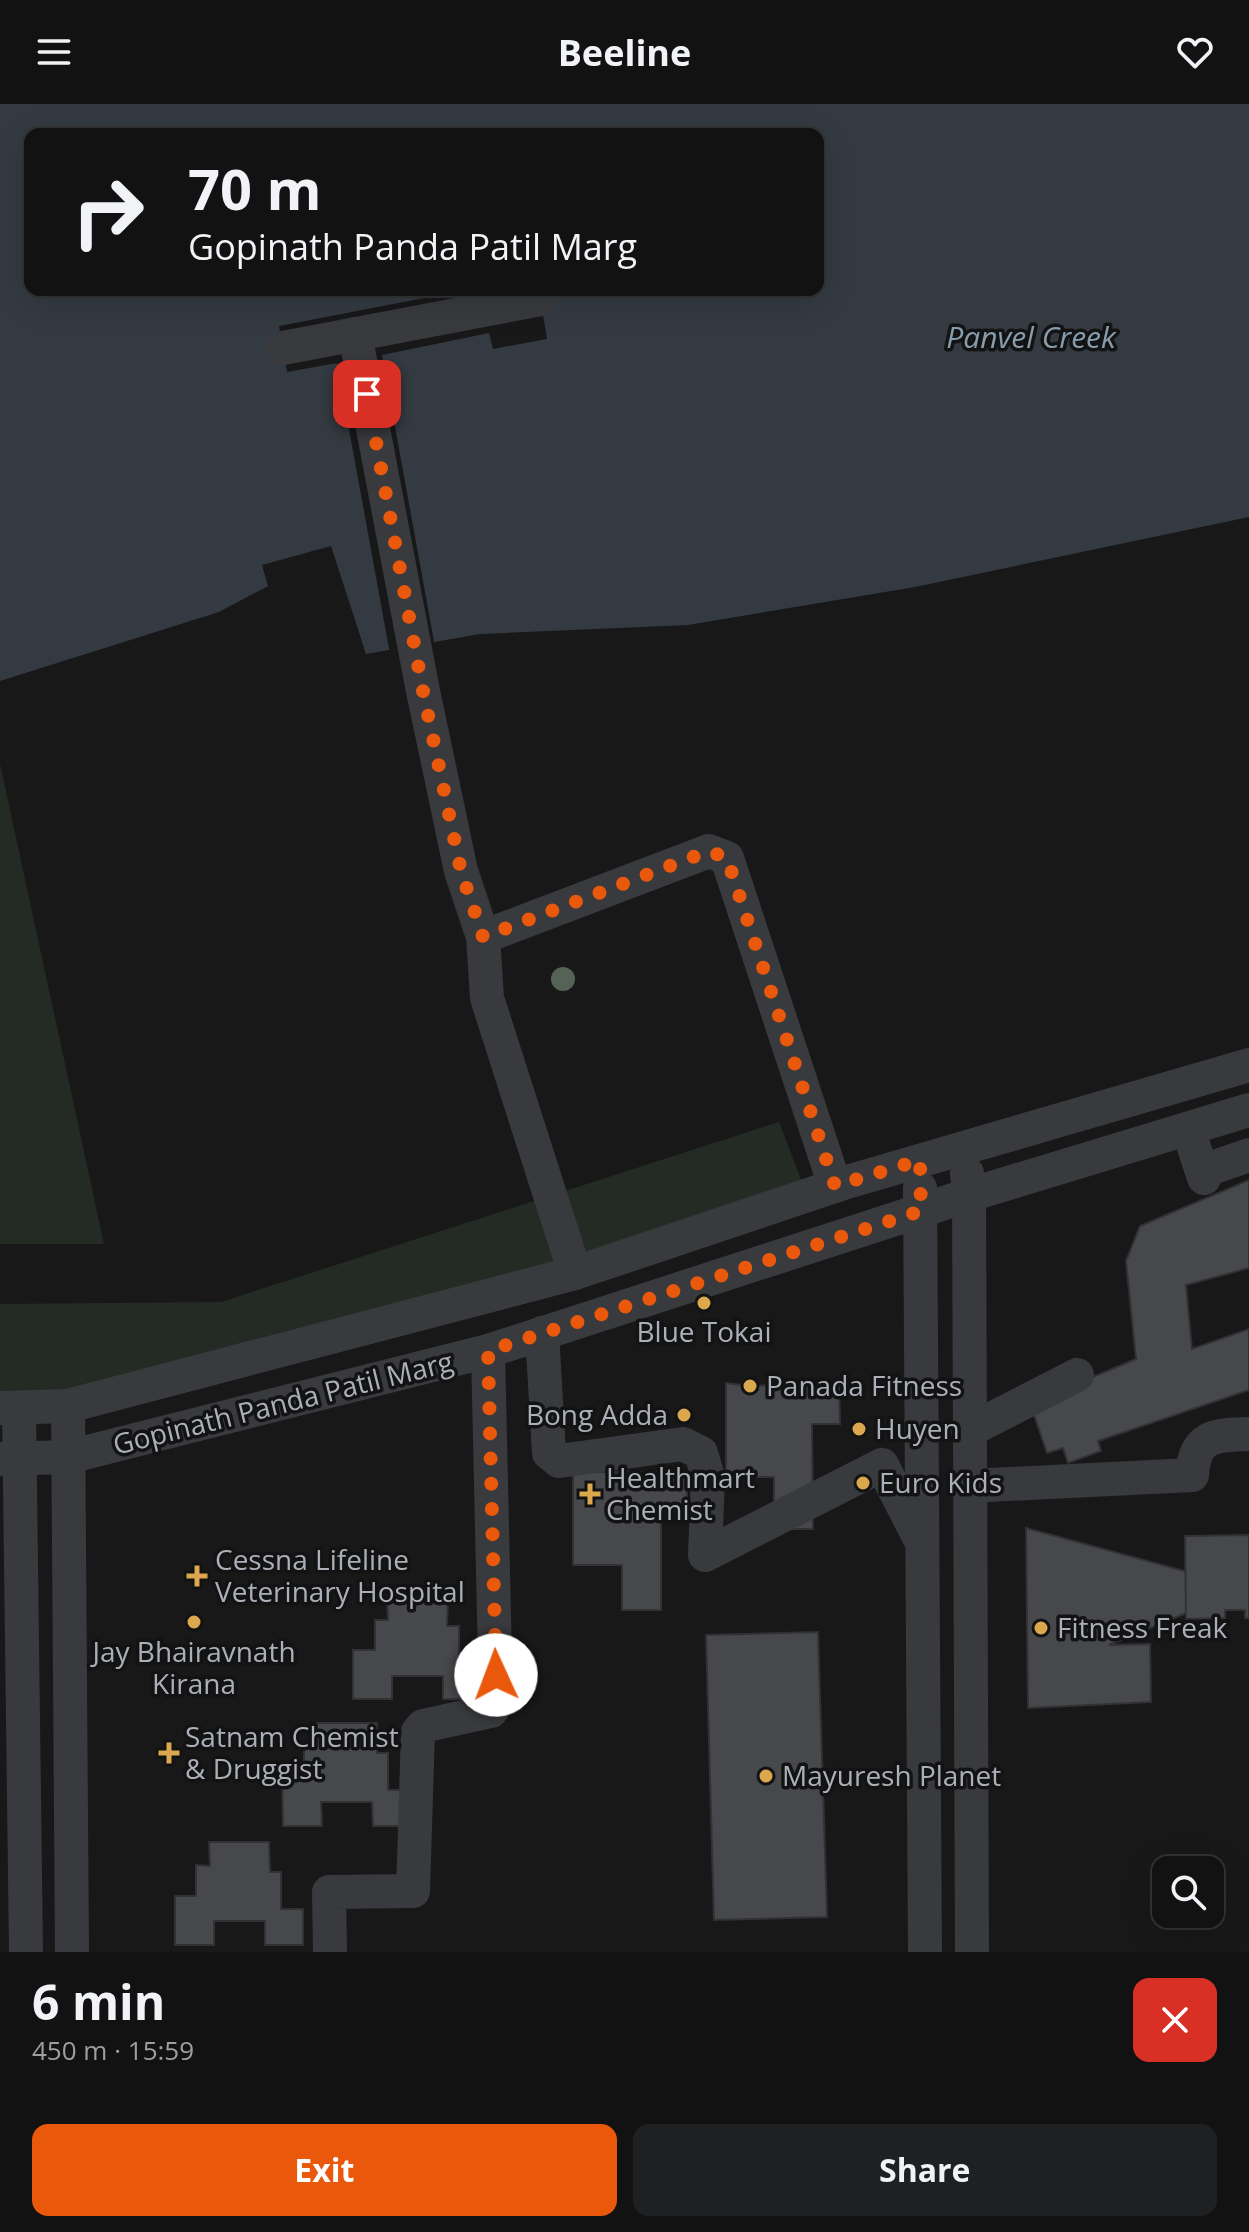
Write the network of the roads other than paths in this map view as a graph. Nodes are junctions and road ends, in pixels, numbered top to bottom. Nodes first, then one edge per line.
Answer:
1 (541, 299) dead end
2 (355, 334) junction
3 (283, 348) dead end
4 (483, 937) junction
5 (1249, 1065) edge
6 (1249, 1110) edge
7 (1188, 1129) junction
8 (964, 1149) junction
9 (1249, 1155) edge
10 (920, 1160) junction
11 (835, 1186) junction
12 (969, 1195) junction
13 (921, 1211) junction
14 (575, 1273) junction
15 (542, 1333) junction
16 (488, 1351) junction
17 (1077, 1375) dead end
18 (68, 1406) junction
19 (10, 1408) edge
20 (968, 1431) junction
21 (1249, 1434) edge
22 (68, 1457) junction
23 (10, 1459) edge
24 (969, 1486) junction
25 (922, 1543) junction
26 (12, 1821) edge
27 (72, 1862) junction
28 (25, 1863) junction
29 (26, 1952) edge
30 (72, 1952) edge
31 (330, 1952) edge
32 (925, 1952) edge
33 (972, 1952) edge

1 - 2 street
2 - 3 street
2 - 4 street
4 - 11 street
4 - 14 street
5 - 8 street, Gopinath Panda Patil Marg
6 - 7 street, Gopinath Panda Patil Marg
7 - 9 street
7 - 12 street, Gopinath Panda Patil Marg
8 - 10 street, Gopinath Panda Patil Marg
8 - 12 street
10 - 11 street, Gopinath Panda Patil Marg
10 - 13 street
11 - 14 street, Gopinath Panda Patil Marg
12 - 13 street, Gopinath Panda Patil Marg
12 - 20 street
13 - 15 street, Gopinath Panda Patil Marg
13 - 25 street
14 - 18 street, Gopinath Panda Patil Marg
15 - 16 street, Gopinath Panda Patil Marg
15 - 25 street
16 - 22 street, Gopinath Panda Patil Marg
16 - 31 street
17 - 20 street
18 - 19 street, Gopinath Panda Patil Marg
18 - 22 street
19 - 23 street
20 - 24 street
21 - 24 street
22 - 23 street, Gopinath Panda Patil Marg
22 - 27 street
23 - 26 street
24 - 33 street
25 - 32 street
26 - 28 street
27 - 28 street
27 - 30 street
28 - 29 street

